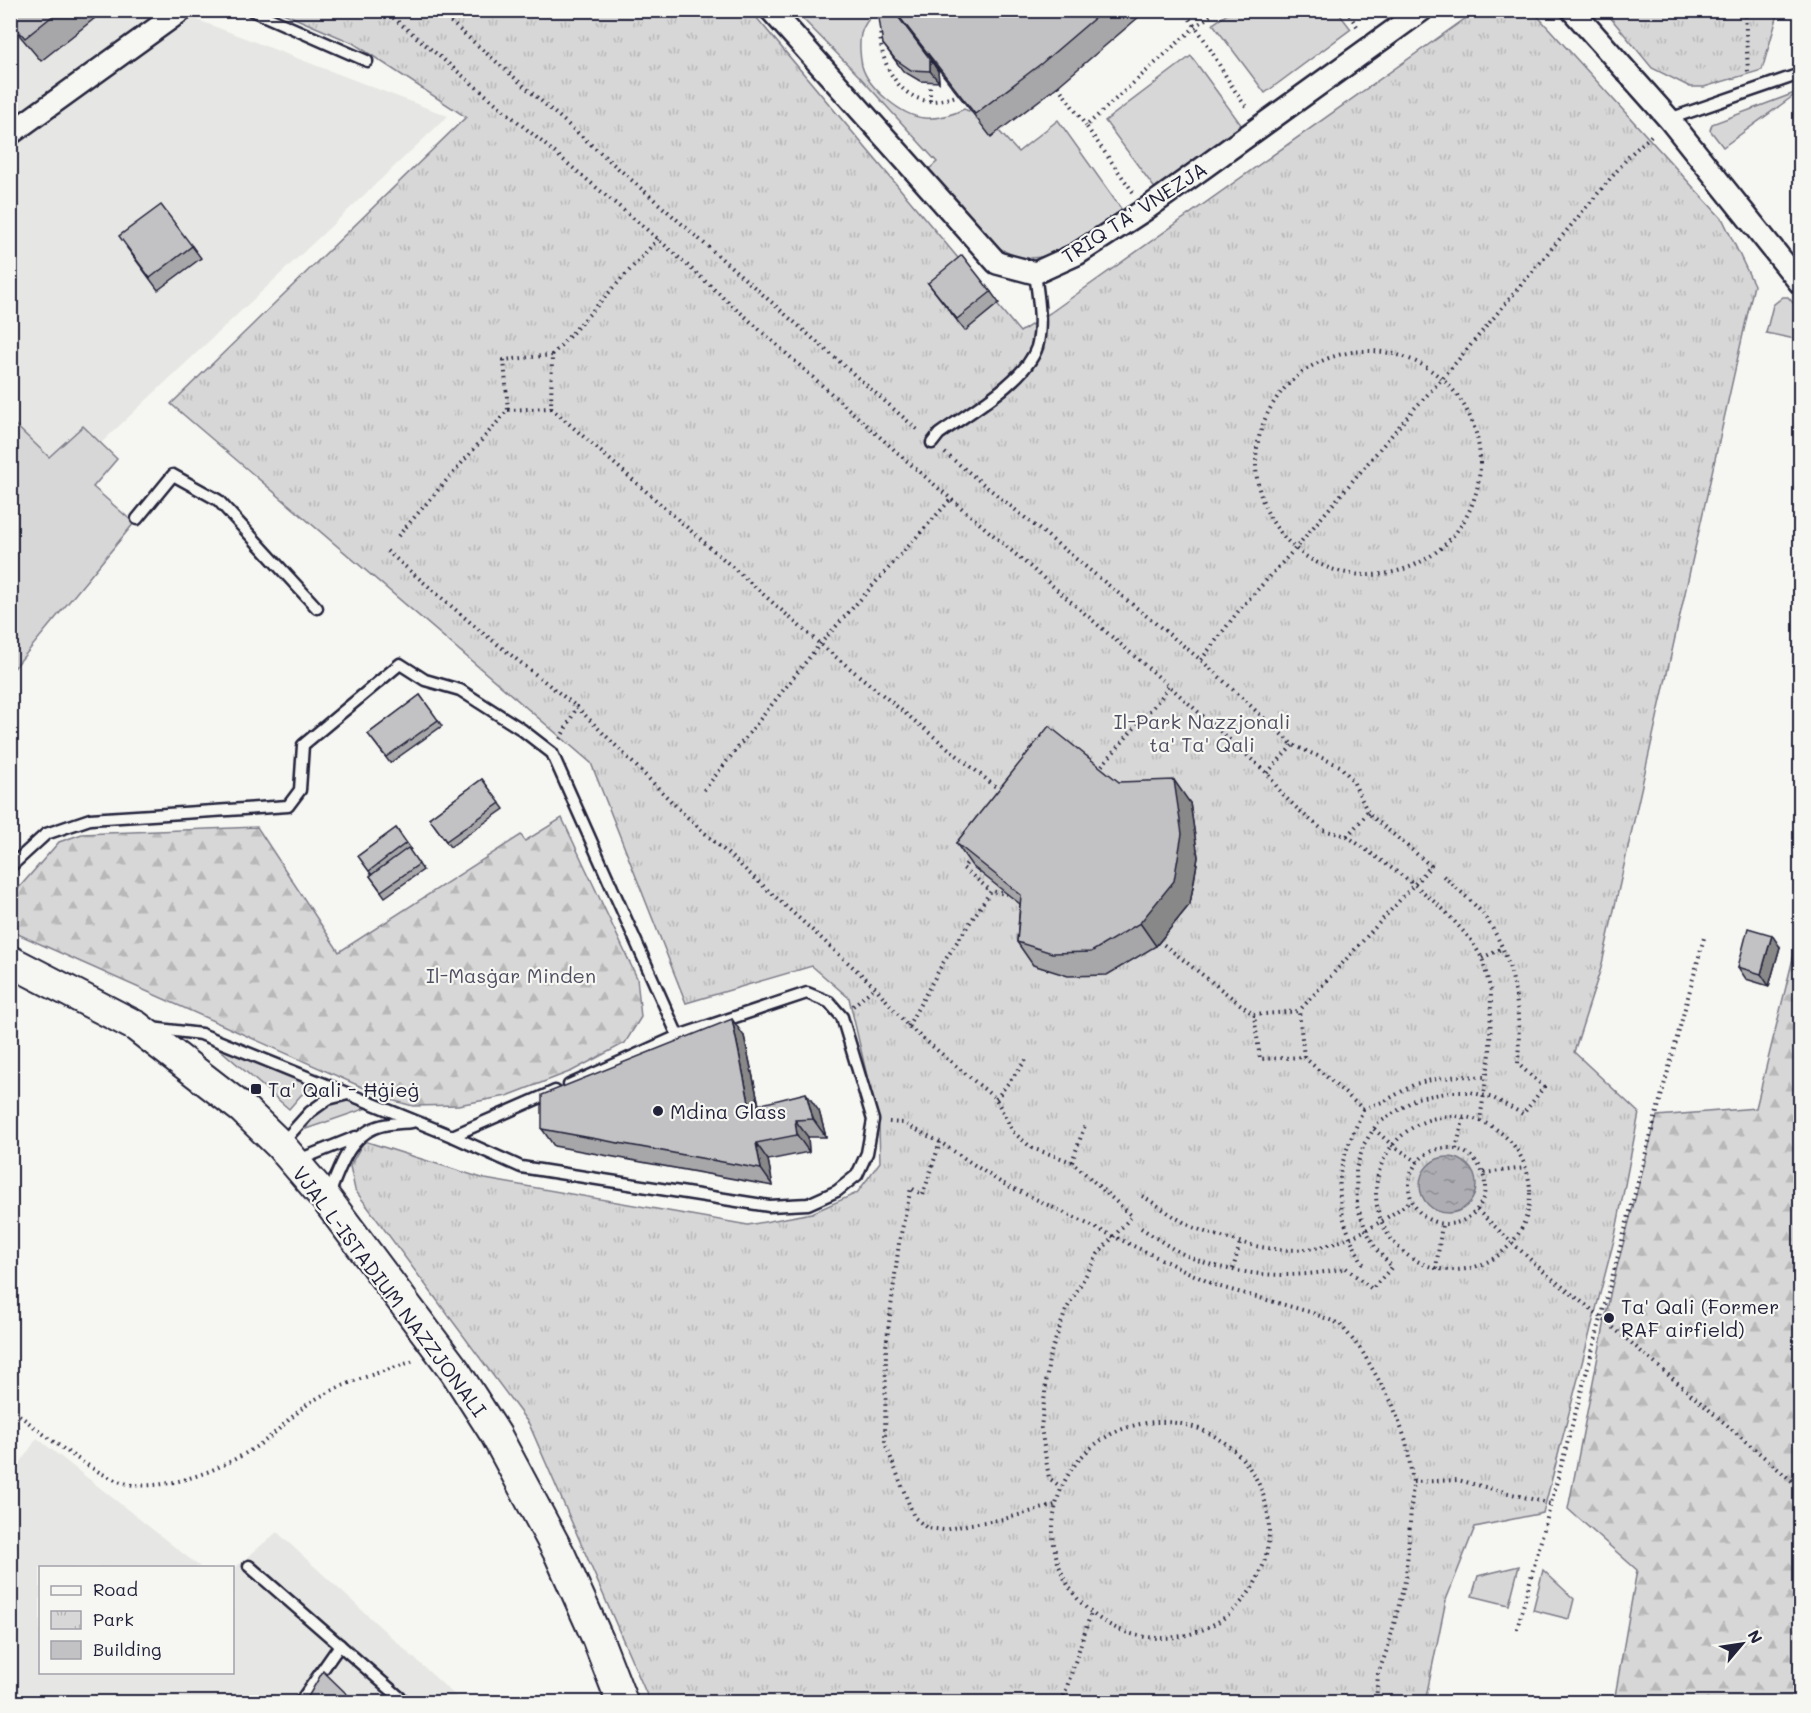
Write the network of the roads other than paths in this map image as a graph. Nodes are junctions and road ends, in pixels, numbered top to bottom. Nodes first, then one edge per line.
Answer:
1 (182, 10) edge
2 (251, 10) edge
3 (771, 10) edge
4 (1422, 10) edge
5 (1572, 10) edge
6 (367, 61) dead end
7 (1800, 74) edge
8 (1669, 119) junction
9 (10, 134) edge
10 (1035, 273) junction
11 (1800, 283) edge
12 (932, 442) dead end
13 (137, 519) dead end
14 (317, 608) dead end
15 (10, 867) edge
16 (10, 961) edge
17 (136, 1026) junction
18 (678, 1036) junction
19 (348, 1094) junction
20 (416, 1122) junction
21 (362, 1135) junction
22 (452, 1136) junction
23 (287, 1154) junction
24 (327, 1200) junction
25 (249, 1566) dead end
26 (340, 1645) junction
27 (617, 1700) edge
28 (300, 1702) edge
29 (405, 1702) edge

1 - 9 street
2 - 6 lane
3 - 10 street
4 - 10 street, TRIQ TA' VNEZJA
5 - 8 street
7 - 8 lane
8 - 11 street
10 - 12 lane
13 - 14 lane
15 - 18 lane
16 - 17 main road, VJAL L-ISTADIUM NAZZJONALI
17 - 19 lane
17 - 23 main road, VJAL L-ISTADIUM NAZZJONALI
18 - 22 lane
18 - 22 lane
19 - 20 lane
19 - 23 lane
20 - 21 lane
20 - 22 lane
21 - 23 lane
21 - 24 lane
23 - 24 main road, VJAL L-ISTADIUM NAZZJONALI
24 - 27 main road, VJAL L-ISTADIUM NAZZJONALI
25 - 26 lane
26 - 28 lane
26 - 29 lane

